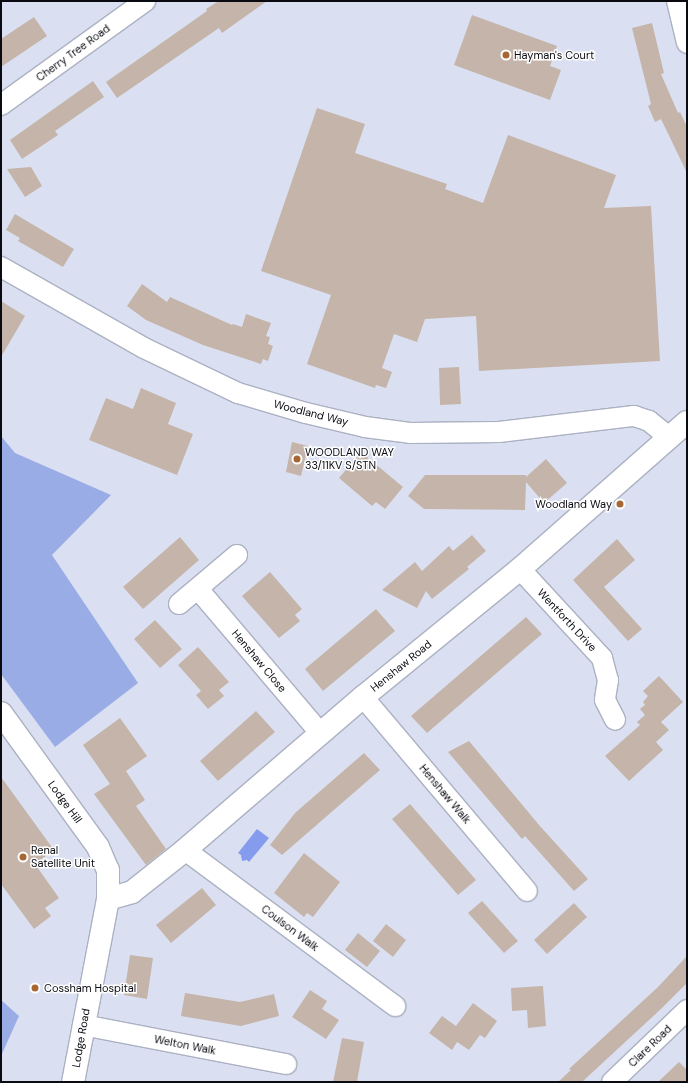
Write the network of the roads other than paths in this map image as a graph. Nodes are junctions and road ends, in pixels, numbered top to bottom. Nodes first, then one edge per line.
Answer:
1 (676, 1) edge
2 (139, 3) edge
3 (687, 43) edge
4 (1, 104) edge
5 (1, 267) edge
6 (687, 422) edge
7 (669, 437) junction
8 (237, 555) dead end
9 (520, 569) junction
10 (198, 589) junction
11 (179, 604) dead end
12 (363, 697) junction
13 (1, 713) edge
14 (615, 720) dead end
15 (320, 734) junction
16 (185, 850) junction
17 (527, 891) dead end
18 (108, 899) junction
19 (395, 1006) dead end
20 (687, 1010) edge
21 (83, 1025) junction
22 (286, 1064) dead end
23 (73, 1082) edge
24 (612, 1082) edge

1 - 3 street
2 - 4 street, Cherry Tree Road
5 - 7 street, Woodland Way
6 - 7 street, Henshaw Road
7 - 9 street, Henshaw Road
8 - 10 street
9 - 12 street, Henshaw Road
9 - 14 street, Wentforth Drive
10 - 11 street
10 - 15 street, Henshaw Close
12 - 15 street, Henshaw Road
12 - 17 street, Henshaw Walk
13 - 18 street, Lodge Hill
15 - 16 street, Henshaw Road
16 - 18 street, Henshaw Road
16 - 19 street, Coulson Walk
18 - 21 street, Lodge Road
20 - 24 street, Clare Road
21 - 22 street, Welton Walk
21 - 23 street, Lodge Road

